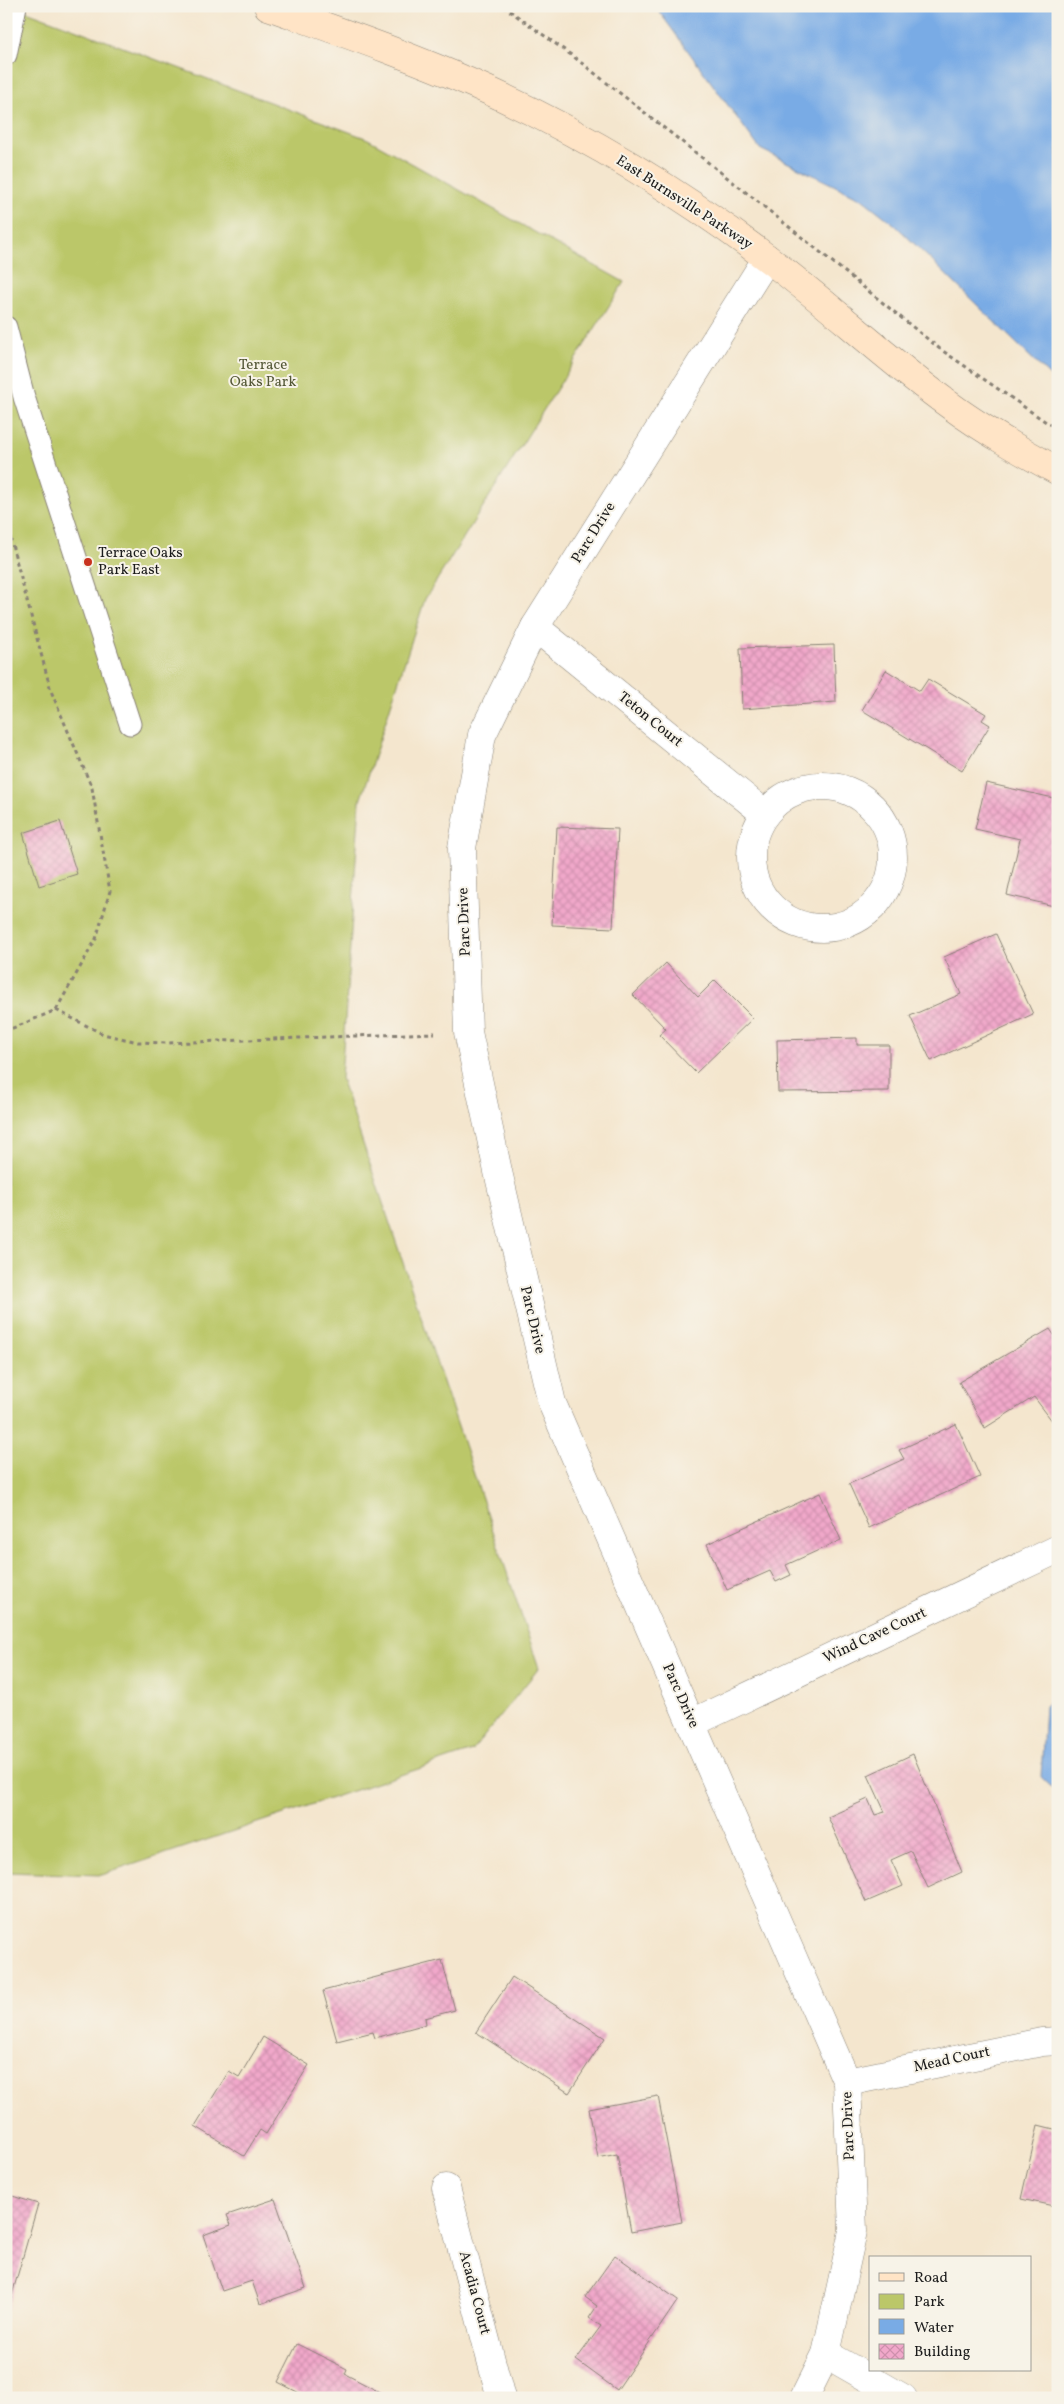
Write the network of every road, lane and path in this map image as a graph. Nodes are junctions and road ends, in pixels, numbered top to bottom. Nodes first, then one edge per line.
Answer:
1 (16, 6) edge
2 (268, 6) edge
3 (503, 6) edge
4 (6, 56) edge
5 (767, 258) junction
6 (6, 327) edge
7 (1058, 425) edge
8 (1058, 472) edge
9 (6, 522) edge
10 (8, 536) edge
11 (535, 627) junction
12 (130, 724) dead end
13 (764, 813) junction
14 (56, 1010) junction
15 (6, 1031) edge
16 (468, 1032) junction
17 (1058, 1549) edge
18 (692, 1723) junction
19 (1058, 2041) edge
20 (847, 2082) junction
21 (446, 2188) dead end
22 (826, 2354) junction
23 (501, 2398) edge
24 (804, 2398) edge
25 (903, 2398) edge

1 - 4 lane
2 - 5 street, East Burnsville Parkway
3 - 7 path
5 - 8 street, East Burnsville Parkway
5 - 11 street, Parc Drive
6 - 12 lane
9 - 10 path
10 - 14 path
11 - 13 street, Teton Court
11 - 16 street, Parc Drive
13 - 13 street
14 - 15 path
14 - 16 path
16 - 18 street, Parc Drive
17 - 18 street, Wind Cave Court
18 - 20 street, Parc Drive
19 - 20 street, Mead Court
20 - 22 street, Parc Drive
21 - 23 street, Acadia Court
22 - 24 street, Parc Drive
22 - 25 street

